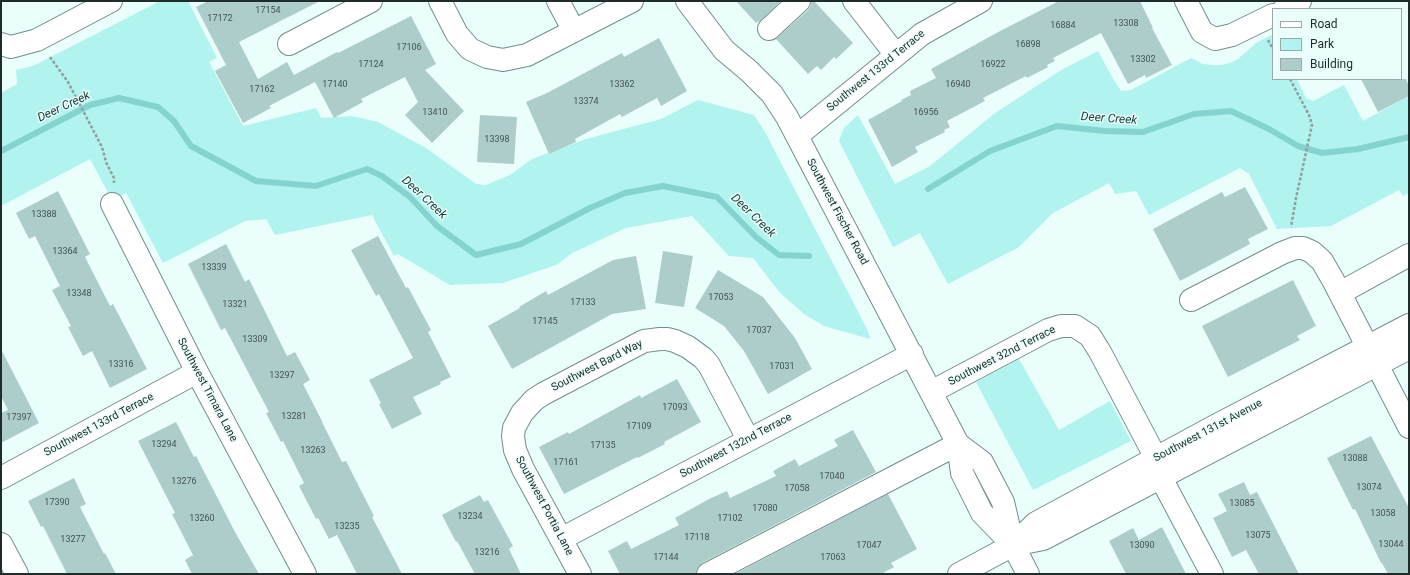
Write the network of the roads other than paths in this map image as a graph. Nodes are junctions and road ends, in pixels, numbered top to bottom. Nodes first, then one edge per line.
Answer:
1 (111, 1) edge
2 (371, 1) edge
3 (440, 1) edge
4 (558, 1) edge
5 (632, 1) edge
6 (687, 1) edge
7 (799, 1) edge
8 (854, 1) edge
9 (981, 1) edge
10 (1186, 1) edge
11 (1300, 1) edge
12 (1286, 8) edge
13 (1272, 15) edge
14 (769, 29) dead end
15 (574, 31) junction
16 (1, 44) edge
17 (289, 44) dead end
18 (896, 55) junction
19 (797, 136) junction
20 (112, 204) road end
21 (1409, 255) edge
22 (1340, 293) junction
23 (1191, 300) dead end
24 (1409, 325) edge
25 (1409, 348) edge
26 (912, 354) junction
27 (1373, 355) junction
28 (197, 372) junction
29 (931, 392) junction
30 (1409, 427) edge
31 (513, 436) joint
32 (748, 439) junction
33 (958, 444) junction
34 (1159, 468) junction
35 (1, 478) edge
36 (561, 539) junction
37 (1, 544) edge
38 (1013, 546) junction
39 (17, 574) edge
40 (305, 574) edge
41 (580, 574) edge
42 (708, 574) edge
43 (959, 574) edge
44 (1028, 574) edge
45 (1212, 574) edge

1 - 16 street
2 - 17 street
3 - 15 street
4 - 15 street
5 - 15 street
6 - 19 street, Southwest Fischer Road
7 - 14 street
8 - 18 street
9 - 18 street, Southwest 133rd Terrace
10 - 13 street
11 - 12 street
18 - 19 street, Southwest 133rd Terrace
19 - 26 street, Southwest Fischer Road
20 - 28 street, Southwest Timara Lane
21 - 22 street
22 - 23 street
22 - 27 street
24 - 27 street, Southwest 131st Avenue
25 - 27 street, Southwest 131st Avenue
26 - 29 street, Southwest Fischer Road
26 - 32 street, Southwest 132nd Terrace
27 - 30 street
27 - 34 street, Southwest 131st Avenue
28 - 35 street, Southwest 133rd Terrace
28 - 40 street, Southwest Timara Lane
29 - 33 street, Southwest Fischer Road
29 - 34 street, Southwest 32nd Terrace
31 - 32 street, Southwest Bard Way
31 - 36 street, Southwest Portia Lane
32 - 36 street, Southwest 132nd Terrace
33 - 38 street, Southwest Fischer Road
33 - 42 street
34 - 38 street, Southwest 131st Avenue
34 - 45 street
36 - 41 street, Southwest Portia Lane
37 - 39 street
38 - 43 street, Southwest 131st Avenue
38 - 44 street, Southwest Fischer Road

